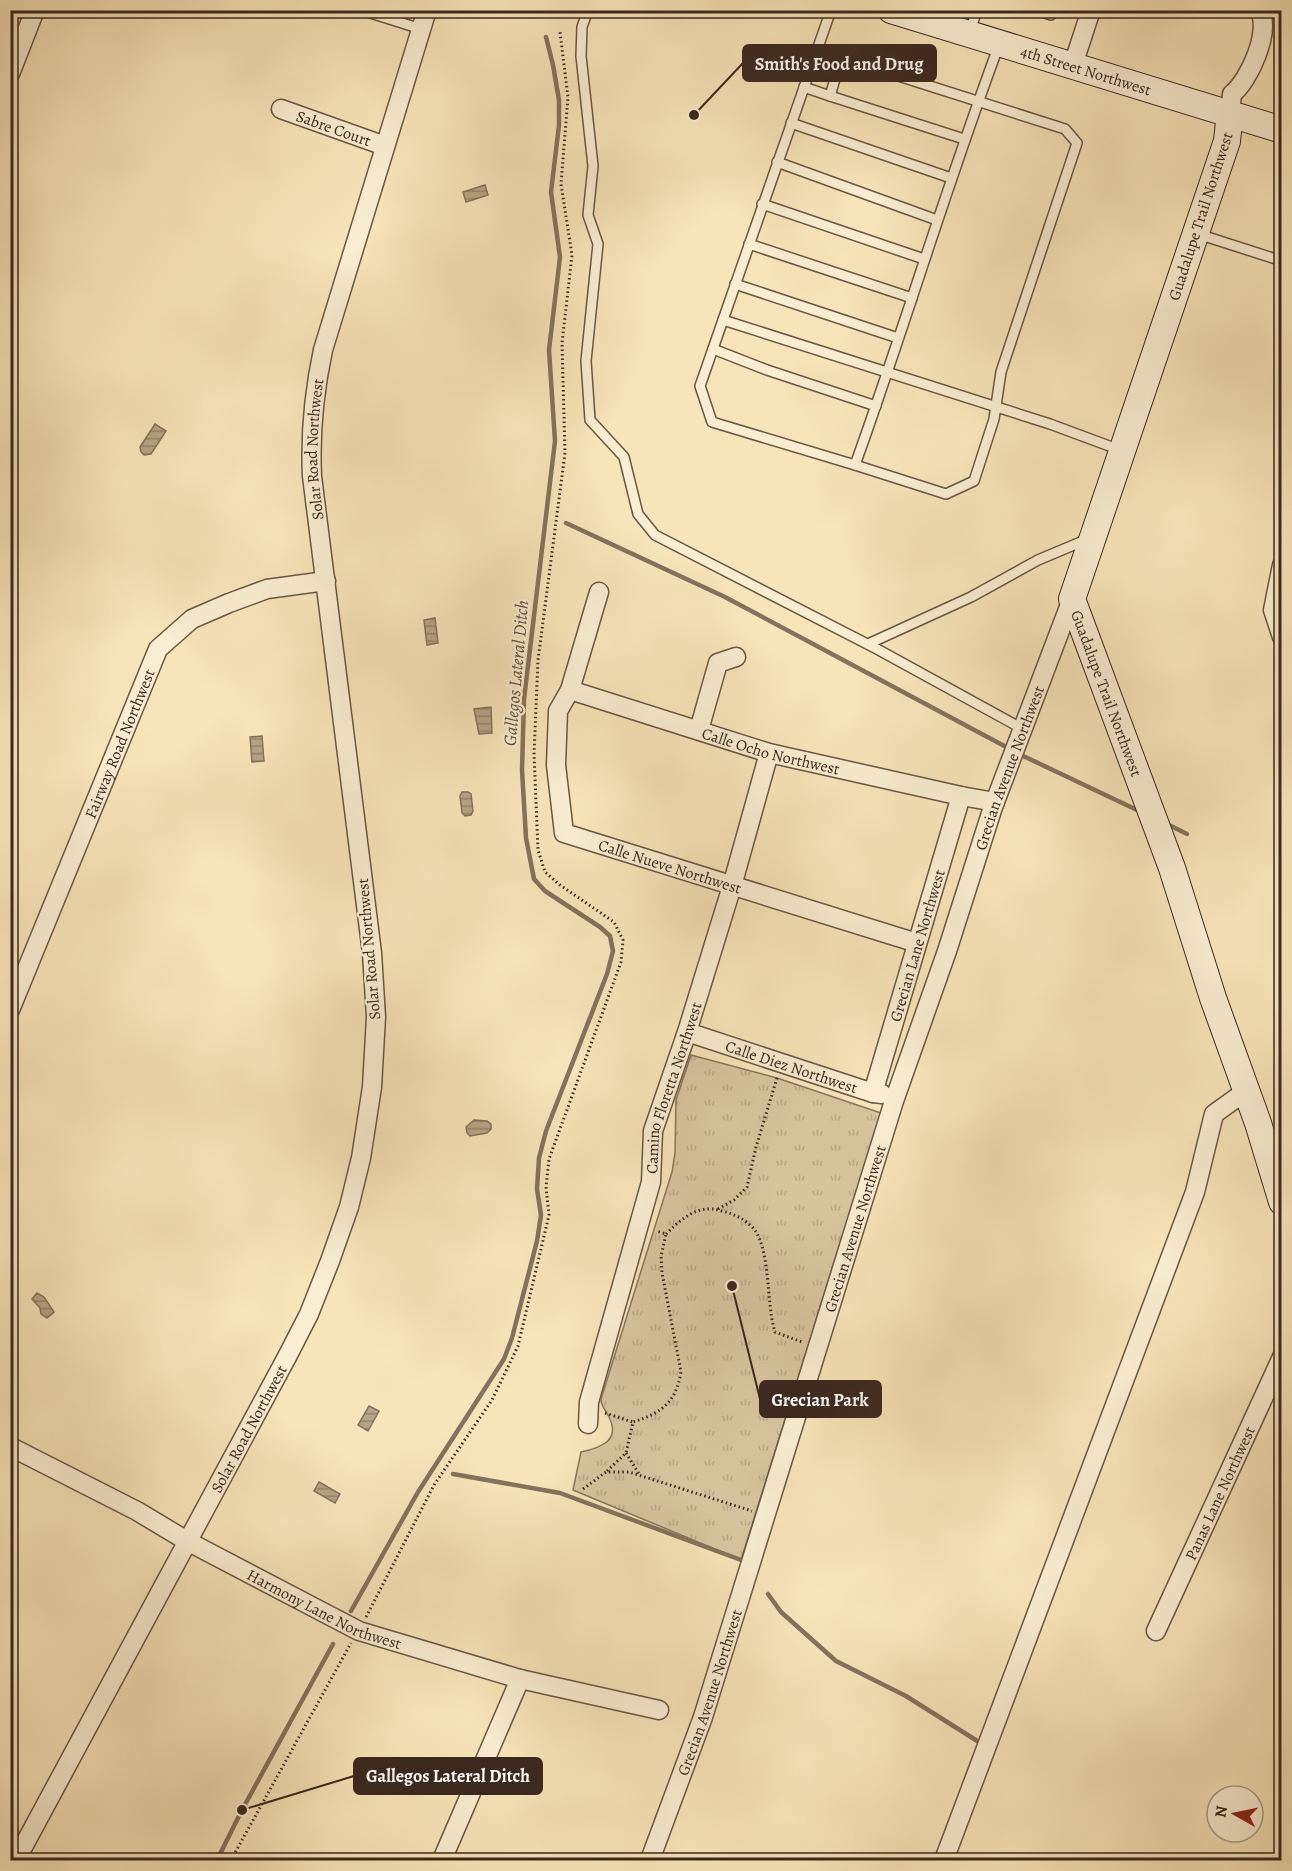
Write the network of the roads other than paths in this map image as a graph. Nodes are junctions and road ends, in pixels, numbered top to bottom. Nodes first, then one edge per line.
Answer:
1 (35, 10) edge
2 (362, 10) edge
3 (427, 10) edge
4 (588, 10) edge
5 (831, 10) edge
6 (1036, 10) edge
7 (1091, 10) edge
8 (1259, 10) edge
9 (905, 12) edge
10 (1051, 15) dead end
11 (973, 22) edge
12 (421, 29) junction
13 (1000, 43) junction
14 (1073, 65) junction
15 (10, 74) edge
16 (804, 87) junction
17 (830, 96) junction
18 (978, 101) junction
19 (281, 110) dead end
20 (1230, 113) junction
21 (791, 123) junction
22 (1281, 130) edge
23 (964, 140) junction
24 (385, 146) junction
25 (777, 162) junction
26 (951, 178) junction
27 (762, 204) junction
28 (937, 220) junction
29 (1196, 233) junction
30 (749, 244) junction
31 (924, 259) junction
32 (1281, 261) edge
33 (735, 284) junction
34 (912, 298) junction
35 (723, 320) junction
36 (898, 338) junction
37 (713, 349) junction
38 (887, 372) junction
39 (876, 406) junction
40 (995, 407) junction
41 (1122, 451) junction
42 (855, 465) junction
43 (1093, 537) junction
44 (1281, 565) edge
45 (326, 581) junction
46 (599, 592) dead end
47 (1072, 598) junction
48 (1281, 637) edge
49 (868, 644) junction
50 (736, 657) dead end
51 (570, 690) junction
52 (1023, 729) junction
53 (699, 730) junction
54 (769, 753) junction
55 (961, 796) junction
56 (995, 802) junction
57 (732, 886) junction
58 (917, 943) junction
59 (10, 1010) edge
60 (687, 1032) junction
61 (1246, 1090) junction
62 (873, 1093) junction
63 (896, 1095) junction
64 (1281, 1202) edge
65 (1281, 1357) edge
66 (588, 1424) dead end
67 (11, 1446) edge
68 (187, 1541) junction
69 (1156, 1631) dead end
70 (520, 1679) junction
71 (659, 1710) dead end
72 (16, 1860) edge
73 (442, 1860) edge
74 (650, 1860) edge
75 (944, 1860) edge

1 - 15 street
2 - 12 lane
3 - 12 street, Solar Road Northwest
4 - 49 lane
5 - 16 lane
6 - 10 lane
7 - 14 street
8 - 20 street
9 - 11 street, 4th Street Northwest
11 - 13 street, 4th Street Northwest
12 - 24 street, Solar Road Northwest
13 - 14 street, 4th Street Northwest
13 - 18 lane
14 - 20 street, 4th Street Northwest
16 - 17 lane
16 - 21 lane
17 - 18 lane
17 - 23 lane
18 - 23 lane
18 - 40 lane
19 - 24 street, Sabre Court
20 - 22 street, 4th Street Northwest
20 - 29 street, Guadalupe Trail Northwest
21 - 25 lane
21 - 26 lane
23 - 26 lane
24 - 45 street, Solar Road Northwest
25 - 27 lane
25 - 28 lane
26 - 28 lane
27 - 30 lane
27 - 31 lane
28 - 31 lane
29 - 32 lane
29 - 41 street, Guadalupe Trail Northwest
30 - 33 lane
30 - 34 lane
31 - 34 lane
33 - 35 lane
33 - 36 lane
34 - 36 lane
35 - 37 lane
35 - 38 lane
36 - 38 lane
37 - 39 lane
37 - 42 lane
38 - 39 lane
38 - 40 lane
39 - 42 lane
40 - 41 lane
40 - 42 lane
41 - 43 street, Guadalupe Trail Northwest
43 - 47 street, Guadalupe Trail Northwest
43 - 49 lane
44 - 48 street
45 - 59 street, Fairway Road Northwest
45 - 68 street, Solar Road Northwest
46 - 51 street
47 - 52 street, Grecian Avenue Northwest
47 - 61 street, Guadalupe Trail Northwest
49 - 52 lane
50 - 53 street
51 - 53 street, Calle Ocho Northwest
51 - 57 street, Calle Nueve Northwest
52 - 56 street, Grecian Avenue Northwest
53 - 54 street, Calle Ocho Northwest
54 - 55 street, Calle Ocho Northwest
54 - 57 street, Camino Floretta Northwest
55 - 56 street, Calle Ocho Northwest
55 - 58 street, Grecian Lane Northwest
56 - 63 street, Grecian Avenue Northwest
57 - 58 street, Calle Nueve Northwest
57 - 60 street, Camino Floretta Northwest
58 - 62 street, Grecian Lane Northwest
60 - 62 street, Calle Diez Northwest
60 - 66 street, Camino Floretta Northwest
61 - 64 street, Guadalupe Trail Northwest
61 - 75 street
62 - 63 street, Calle Diez Northwest
63 - 74 street, Grecian Avenue Northwest
65 - 69 street, Panas Lane Northwest
67 - 68 street, Harmony Lane Northwest
68 - 70 street, Harmony Lane Northwest
68 - 72 street, Solar Road Northwest
70 - 71 street, Harmony Lane Northwest
70 - 73 street

